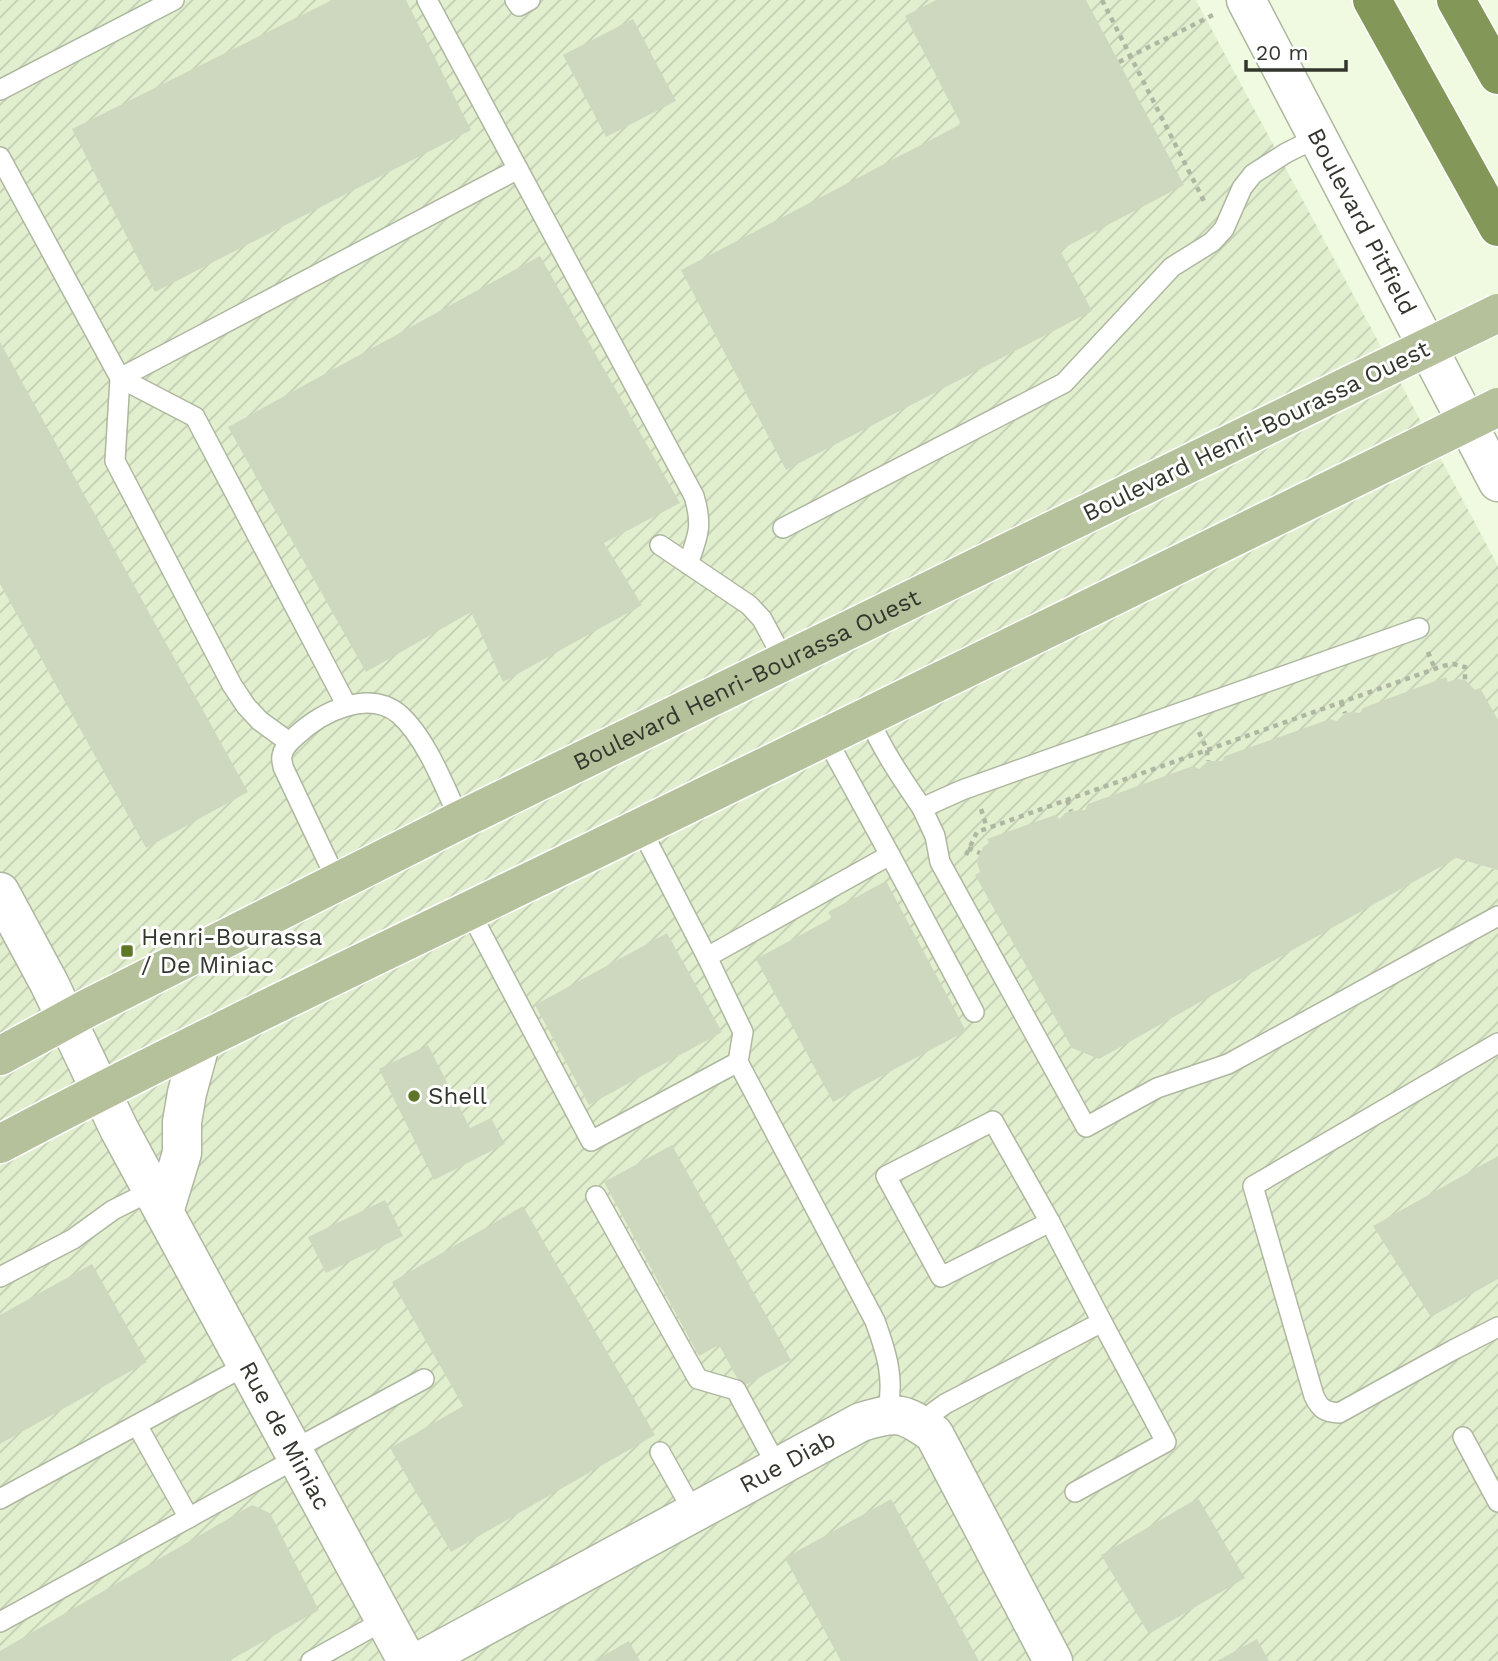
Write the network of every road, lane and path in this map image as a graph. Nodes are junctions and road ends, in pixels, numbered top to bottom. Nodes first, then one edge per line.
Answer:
1 (174, 0) edge
2 (427, 0) edge
3 (516, 0) edge
4 (530, 0) edge
5 (1102, 0) edge
6 (1372, 0) edge
7 (1456, 0) edge
8 (1230, 7) edge
9 (1131, 56) junction
10 (1119, 62) dead end
11 (1498, 75) edge
12 (0, 90) edge
13 (1318, 137) junction
14 (0, 157) edge
15 (518, 169) junction
16 (1207, 208) dead end
17 (1498, 226) edge
18 (1498, 313) edge
19 (120, 378) junction
20 (1498, 407) edge
21 (1498, 481) edge
22 (783, 528) dead end
23 (660, 545) dead end
24 (688, 564) junction
25 (1419, 628) dead end
26 (785, 662) junction
27 (1465, 680) dead end
28 (1341, 702) junction
29 (347, 706) junction
30 (1345, 713) dead end
31 (869, 717) junction
32 (826, 738) junction
33 (289, 742) junction
34 (1207, 750) junction
35 (1208, 761) dead end
36 (1067, 800) junction
37 (922, 808) junction
38 (1071, 811) dead end
39 (460, 820) junction
40 (640, 827) junction
41 (969, 849) junction
42 (980, 853) dead end
43 (890, 855) junction
44 (965, 859) dead end
45 (338, 883) junction
46 (0, 892) edge
47 (469, 910) junction
48 (1498, 916) edge
49 (707, 957) junction
50 (974, 1012) dead end
51 (66, 1020) junction
52 (201, 1041) junction
53 (1498, 1043) edge
54 (0, 1056) edge
55 (738, 1062) junction
56 (100, 1092) junction
57 (0, 1144) edge
58 (163, 1194) junction
59 (596, 1196) dead end
60 (1050, 1222) junction
61 (0, 1277) edge
62 (1102, 1322) junction
63 (1498, 1327) edge
64 (247, 1365) junction
65 (424, 1379) dead end
66 (887, 1414) junction
67 (137, 1425) junction
68 (923, 1426) junction
69 (1463, 1437) dead end
70 (660, 1452) dead end
71 (295, 1454) junction
72 (778, 1468) junction
73 (1075, 1492) dead end
74 (0, 1499) edge
75 (1498, 1502) edge
76 (694, 1513) junction
77 (189, 1518) junction
78 (385, 1620) junction
79 (0, 1622) edge
80 (311, 1661) edge
81 (407, 1661) edge
82 (420, 1661) edge
83 (1053, 1661) edge

1 - 12 lane
2 - 15 lane
3 - 4 lane
5 - 9 path
6 - 17 highway
7 - 11 highway
8 - 9 path
8 - 13 street, Boulevard Pitfield
9 - 10 path
9 - 16 path
13 - 21 street, Boulevard Pitfield
13 - 22 lane
14 - 19 lane
15 - 19 lane
15 - 24 lane
18 - 26 main road, Boulevard Henri-Bourassa Ouest, bridge
19 - 29 lane
19 - 33 lane
20 - 31 main road, bridge
23 - 24 lane
24 - 26 lane
25 - 37 lane
26 - 39 main road, Boulevard Henri-Bourassa Ouest
27 - 28 path
28 - 30 path
28 - 34 path
29 - 33 lane
29 - 39 lane
31 - 32 main road
31 - 37 lane
32 - 40 main road
32 - 43 lane
33 - 45 lane
34 - 35 path
34 - 36 path
36 - 38 path
36 - 41 path
37 - 48 lane
39 - 45 main road, Boulevard Henri-Bourassa Ouest
40 - 47 main road
40 - 49 lane
41 - 42 path
41 - 44 path
43 - 49 lane
43 - 50 lane
45 - 51 main road, Boulevard Henri-Bourassa Ouest
46 - 51 street, Rue de Miniac
47 - 52 main road
47 - 55 lane
49 - 55 lane
51 - 54 main road, Boulevard Henri-Bourassa Ouest
51 - 56 street, Rue de Miniac
52 - 56 main road
52 - 58 street
53 - 63 lane
55 - 66 lane
56 - 57 main road
56 - 58 street, Rue de Miniac
58 - 61 lane
58 - 64 street, Rue de Miniac
59 - 72 lane
60 - 60 lane
60 - 62 lane
62 - 68 lane
62 - 73 lane
64 - 67 lane
64 - 71 street, Rue de Miniac
65 - 71 lane
66 - 68 street
66 - 72 street, Rue Diab
67 - 74 lane
67 - 77 lane
68 - 83 street
69 - 75 lane
70 - 76 lane
71 - 77 lane
71 - 78 street, Rue de Miniac
72 - 76 street, Rue Diab
76 - 82 street, Rue Diab
77 - 79 lane
78 - 80 lane
78 - 81 street, Rue de Miniac

